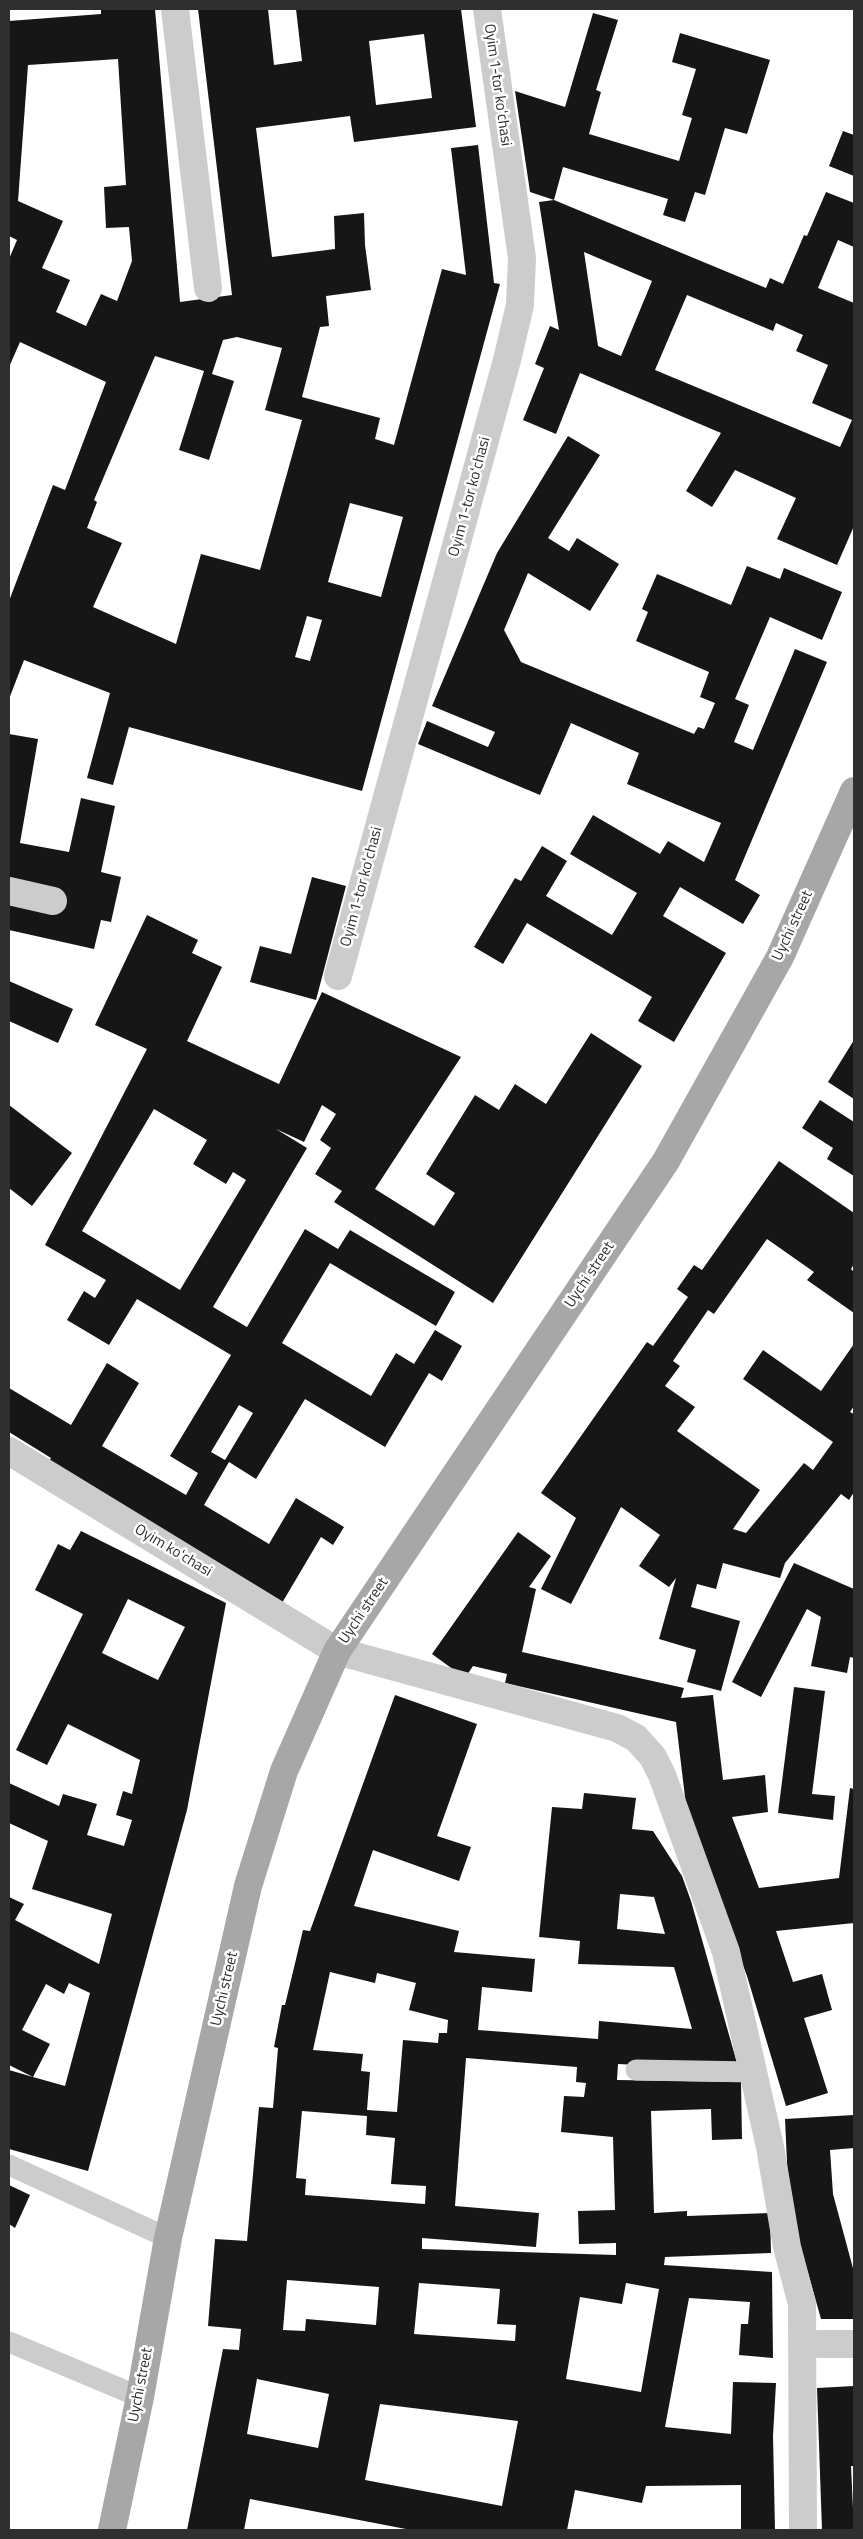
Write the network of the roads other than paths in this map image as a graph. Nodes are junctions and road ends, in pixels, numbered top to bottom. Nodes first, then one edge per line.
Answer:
1 (175, 9) edge
2 (487, 9) edge
3 (208, 288) dead end
4 (854, 791) edge
5 (9, 891) edge
6 (53, 901) dead end
7 (338, 976) dead end
8 (9, 1451) edge
9 (336, 1651) junction
10 (636, 2070) dead end
11 (753, 2072) junction
12 (9, 2165) edge
13 (168, 2238) junction
14 (9, 2342) edge
15 (804, 2344) junction
16 (854, 2344) edge
17 (140, 2397) junction
18 (112, 2530) edge
19 (803, 2530) edge

1 - 3 street
2 - 7 street, Oyim 1-tor koʻchasi
4 - 9 main road, Uychi street
5 - 6 street
8 - 9 street, Oyim koʻchasi
9 - 11 street, Oyim koʻchasi
9 - 13 main road, Uychi street
10 - 11 lane
11 - 15 street, Oyim koʻchasi
12 - 13 lane
13 - 17 main road, Uychi street
14 - 17 lane
15 - 16 street
15 - 19 street, Oyim koʻchasi
17 - 18 main road, Uychi street

